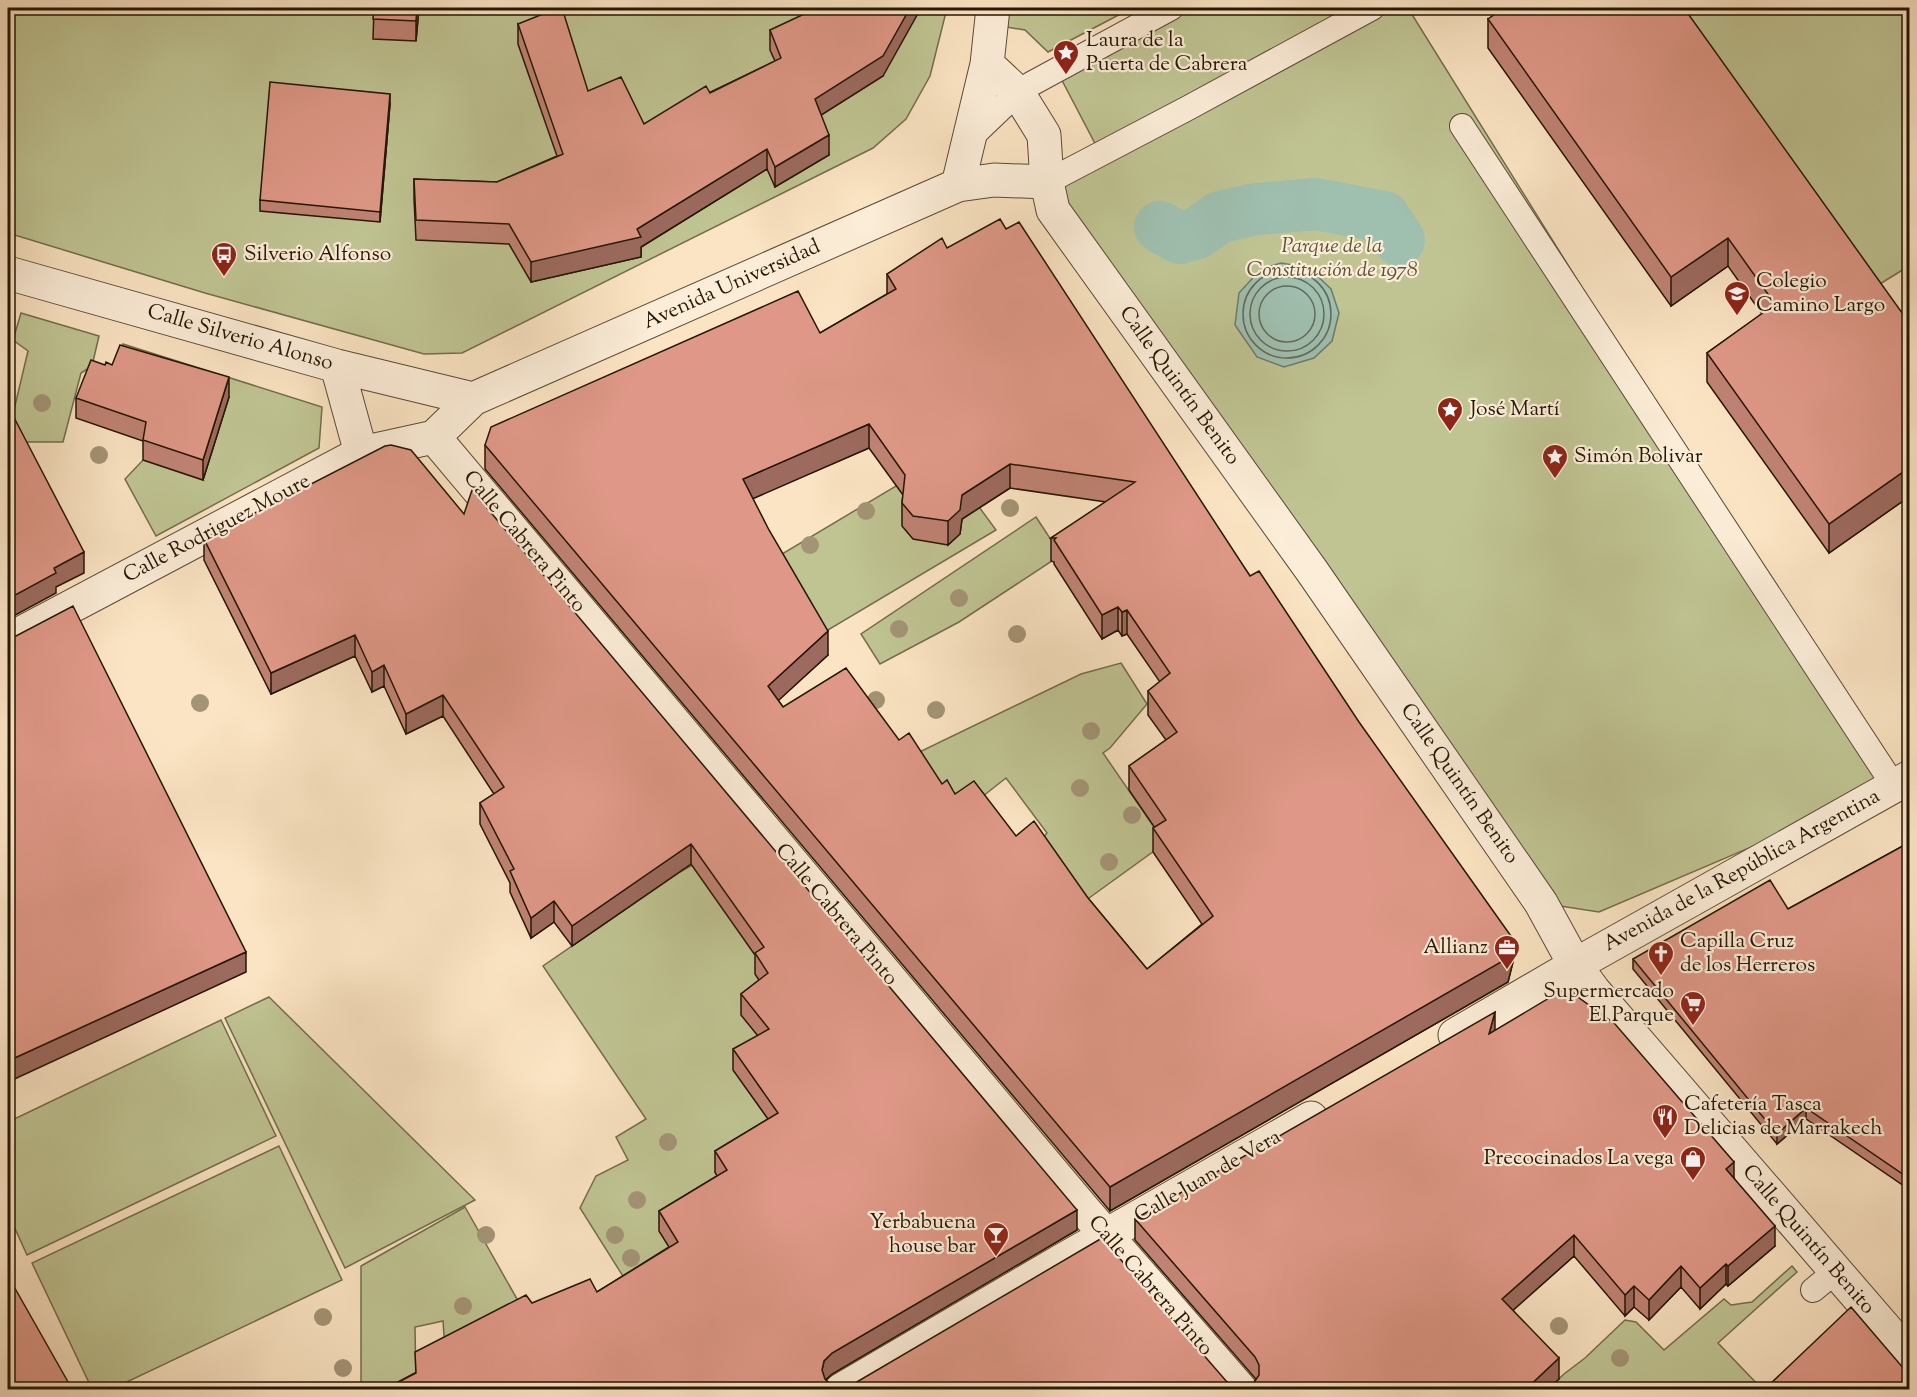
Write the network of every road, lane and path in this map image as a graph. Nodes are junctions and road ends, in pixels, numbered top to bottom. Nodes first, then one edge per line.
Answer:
1 (993, 8) edge
2 (1172, 8) edge
3 (1372, 8) edge
4 (987, 64) junction
5 (1018, 93) junction
6 (1462, 126) dead end
7 (969, 140) junction
8 (1047, 182) junction
9 (958, 184) junction
10 (8, 273) edge
11 (337, 366) junction
12 (473, 399) junction
13 (434, 437) junction
14 (361, 453) junction
15 (8, 640) edge
16 (1902, 782) edge
17 (1575, 965) junction
18 (1433, 1048) edge
19 (1331, 1106) edge
20 (1106, 1236) junction
21 (1910, 1358) edge
22 (841, 1389) edge
23 (1241, 1389) edge

1 - 4 street
2 - 5 lane
3 - 8 lane, Avenida Universidad
4 - 5 street
4 - 7 street
5 - 7 lane
5 - 8 street
6 - 16 lane
7 - 9 street
8 - 9 street, Avenida Universidad
8 - 17 street, Calle Quintín Benito
9 - 12 street, Avenida Universidad
10 - 11 street, Calle Silverio Alonso
11 - 12 street, Calle Silverio Alonso
11 - 14 street
12 - 13 street, Avenida Universidad
13 - 14 street, Calle Rodriguez Moure
13 - 20 street, Calle Cabrera Pinto
14 - 15 street, Calle Rodriguez Moure
16 - 17 street, Avenida de la República Argentina
17 - 18 street
17 - 21 street, Calle Quintín Benito
19 - 20 street, Calle Juan de Vera
20 - 22 street, Calle Juan de Vera
20 - 23 street, Calle Cabrera Pinto

